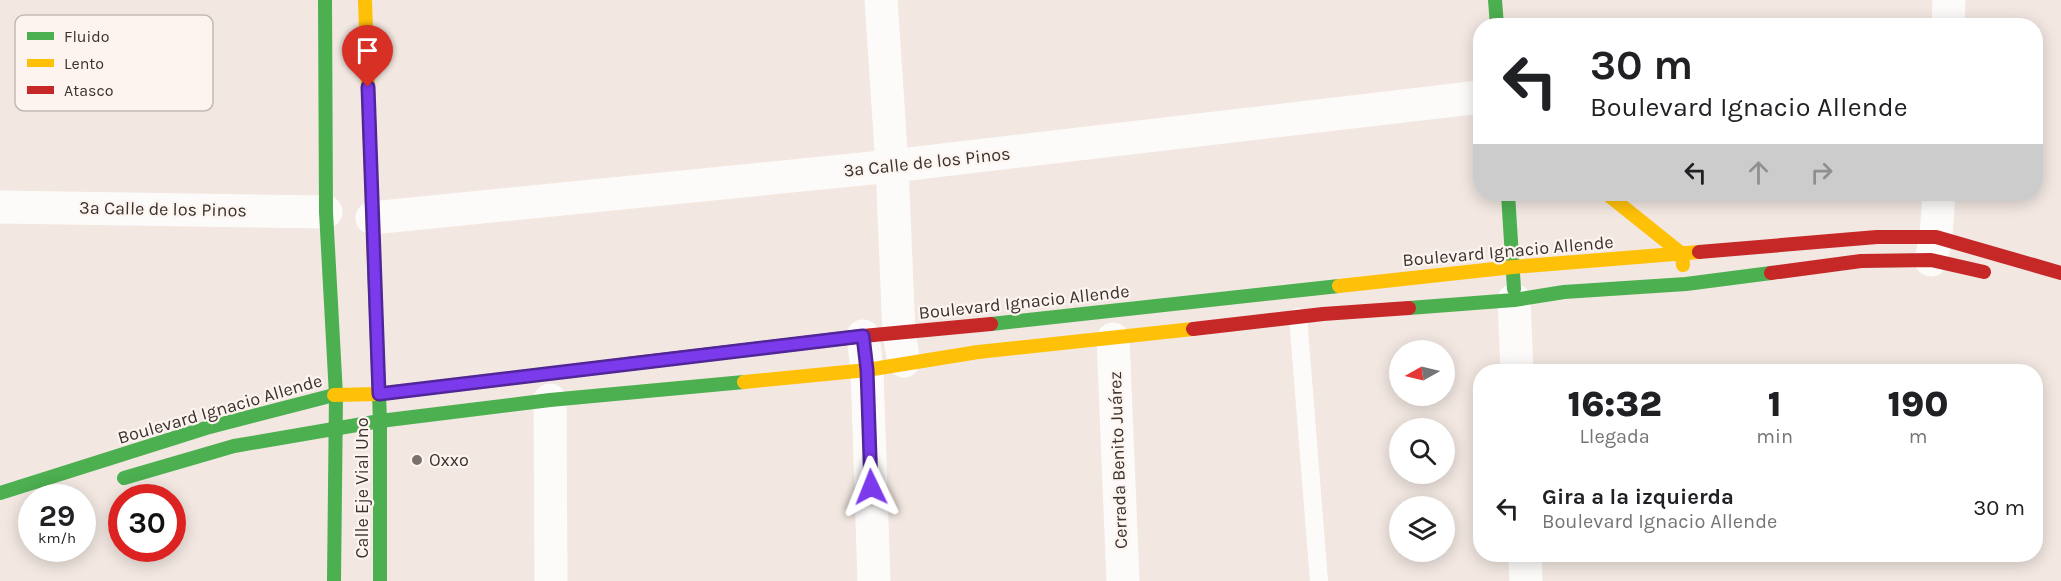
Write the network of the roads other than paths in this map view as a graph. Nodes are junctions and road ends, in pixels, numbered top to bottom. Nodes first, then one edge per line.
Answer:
1 (325, 0) edge
2 (365, 0) edge
3 (881, 0) edge
4 (1496, 0) edge
5 (1949, 0) edge
6 (1497, 18) edge
7 (1948, 18) edge
8 (1473, 98) edge
9 (892, 166) junction
10 (1508, 201) edge
11 (1616, 201) edge
12 (1938, 201) edge
13 (0, 207) edge
14 (326, 212) junction
15 (372, 218) junction
16 (1934, 249) junction
17 (1682, 254) junction
18 (1513, 267) junction
19 (2061, 273) edge
20 (2000, 276) dead end
21 (1686, 284) junction
22 (1514, 300) junction
23 (1298, 317) junction
24 (863, 336) junction
25 (1113, 339) junction
26 (902, 348) junction
27 (1517, 364) edge
28 (867, 370) junction
29 (379, 394) junction
30 (336, 395) junction
31 (550, 400) junction
32 (380, 421) junction
33 (335, 430) junction
34 (112, 481) dead end
35 (0, 493) edge
36 (1525, 562) edge
37 (334, 581) edge
38 (380, 581) edge
39 (551, 581) edge
40 (874, 581) edge
41 (1123, 581) edge
42 (1319, 581) edge
43 (1526, 581) edge

1 - 14 main road, Calle Eje Vial Uno
2 - 15 main road, Calle Eje Vial Uno
3 - 9 street
4 - 6 main road
5 - 7 street
8 - 9 street, 3a Calle de los Pinos
9 - 15 street, 3a Calle de los Pinos
9 - 26 street
10 - 18 main road
11 - 17 main road
12 - 16 street
13 - 14 street, 3a Calle de los Pinos
14 - 30 main road, Calle Eje Vial Uno
15 - 29 main road, Calle Eje Vial Uno
16 - 17 main road, Boulevard Ignacio Allende
16 - 19 main road, Boulevard Ignacio Allende
16 - 20 main road, Boulevard Ignacio Allende
16 - 21 main road, Boulevard Ignacio Allende
17 - 18 main road, Boulevard Ignacio Allende
17 - 21 main road
18 - 22 main road
18 - 26 main road, Boulevard Ignacio Allende
21 - 22 main road, Boulevard Ignacio Allende
22 - 23 main road, Boulevard Ignacio Allende
22 - 27 street
23 - 25 main road, Boulevard Ignacio Allende
23 - 42 lane
24 - 26 main road, Boulevard Ignacio Allende
24 - 28 street
24 - 29 main road, Boulevard Ignacio Allende
25 - 26 main road, Boulevard Ignacio Allende
25 - 41 street, Cerrada Benito Juárez
26 - 28 main road, Boulevard Ignacio Allende
28 - 31 main road, Boulevard Ignacio Allende
28 - 40 street
29 - 30 main road, Boulevard Ignacio Allende
29 - 32 main road, Calle Eje Vial Uno
30 - 33 main road, Calle Eje Vial Uno
30 - 35 main road, Boulevard Ignacio Allende
31 - 32 main road, Boulevard Ignacio Allende
31 - 39 street
32 - 33 main road, Boulevard Ignacio Allende
32 - 38 main road, Calle Eje Vial Uno
33 - 34 main road, Boulevard Ignacio Allende
33 - 37 main road, Calle Eje Vial Uno
36 - 43 street

